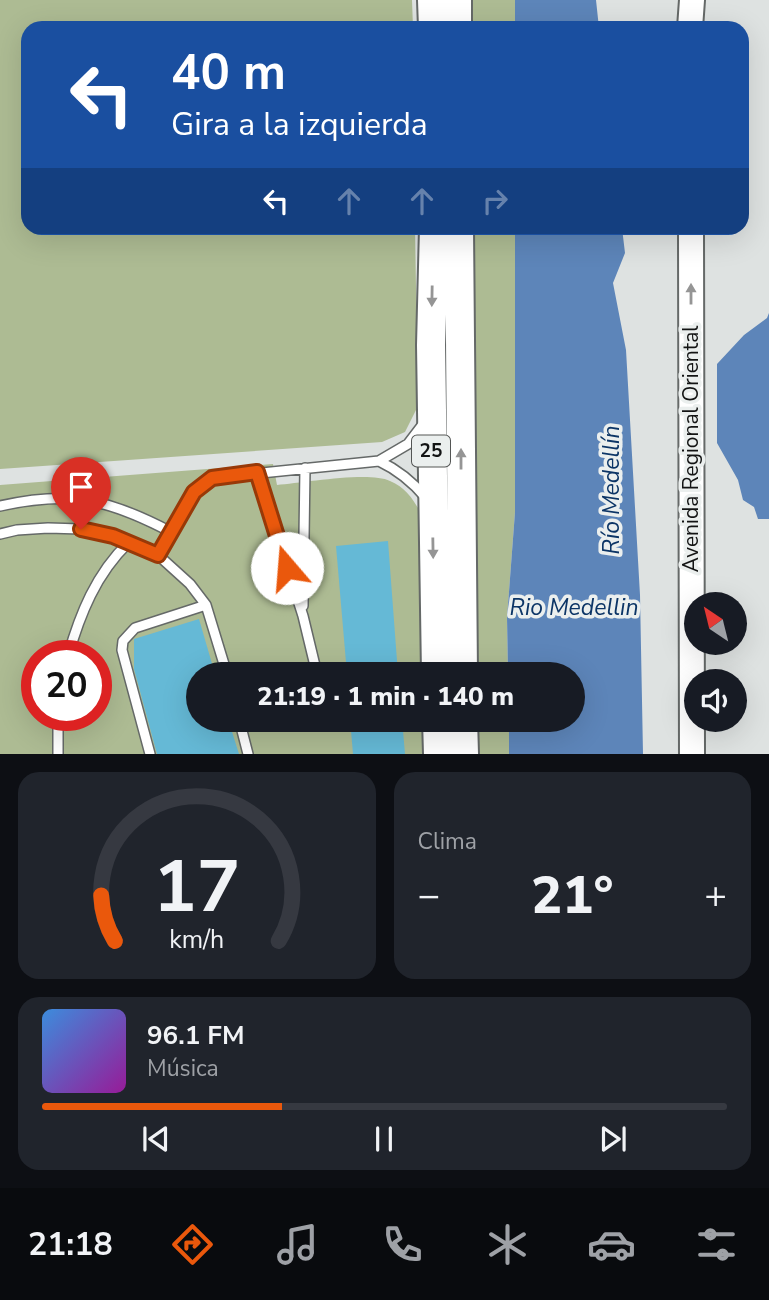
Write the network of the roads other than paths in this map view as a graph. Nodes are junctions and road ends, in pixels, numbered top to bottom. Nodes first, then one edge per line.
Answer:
1 (432, 0) edge
2 (457, 0) edge
3 (692, 0) edge
4 (433, 21) edge
5 (457, 21) edge
6 (690, 21) edge
7 (434, 235) edge
8 (459, 235) edge
9 (691, 235) edge
10 (431, 412) junction
11 (379, 461) junction
12 (304, 468) junction
13 (257, 472) junction
14 (0, 506) edge
15 (432, 509) junction
16 (171, 532) junction
17 (0, 534) edge
18 (128, 543) junction
19 (158, 555) junction
20 (206, 605) junction
21 (303, 615) junction
22 (73, 640) edge
23 (223, 662) edge
24 (314, 662) edge
25 (436, 662) edge
26 (463, 662) edge
27 (58, 731) edge
28 (242, 732) edge
29 (437, 732) edge
30 (463, 732) edge
31 (58, 754) edge
32 (150, 754) edge
33 (248, 754) edge
34 (438, 754) edge
35 (464, 754) edge
36 (692, 754) edge

1 - 4 highway
2 - 5 highway
3 - 6 main road
7 -> 10 highway, 25
26 -> 8 highway, 25
36 -> 9 main road, Avenida Regional Oriental
10 - 11 lane
10 - 15 highway, 25
11 - 12 lane
11 - 15 lane
12 - 13 lane
12 - 21 lane
13 - 16 lane
13 - 21 lane
14 - 16 lane
15 -> 25 highway, 25
16 - 19 lane
17 - 18 lane
18 - 19 lane
18 - 22 lane
19 - 20 lane
20 - 23 lane
20 - 32 lane
21 - 24 lane
27 - 31 lane
28 - 33 lane
29 - 34 highway
30 - 35 highway

